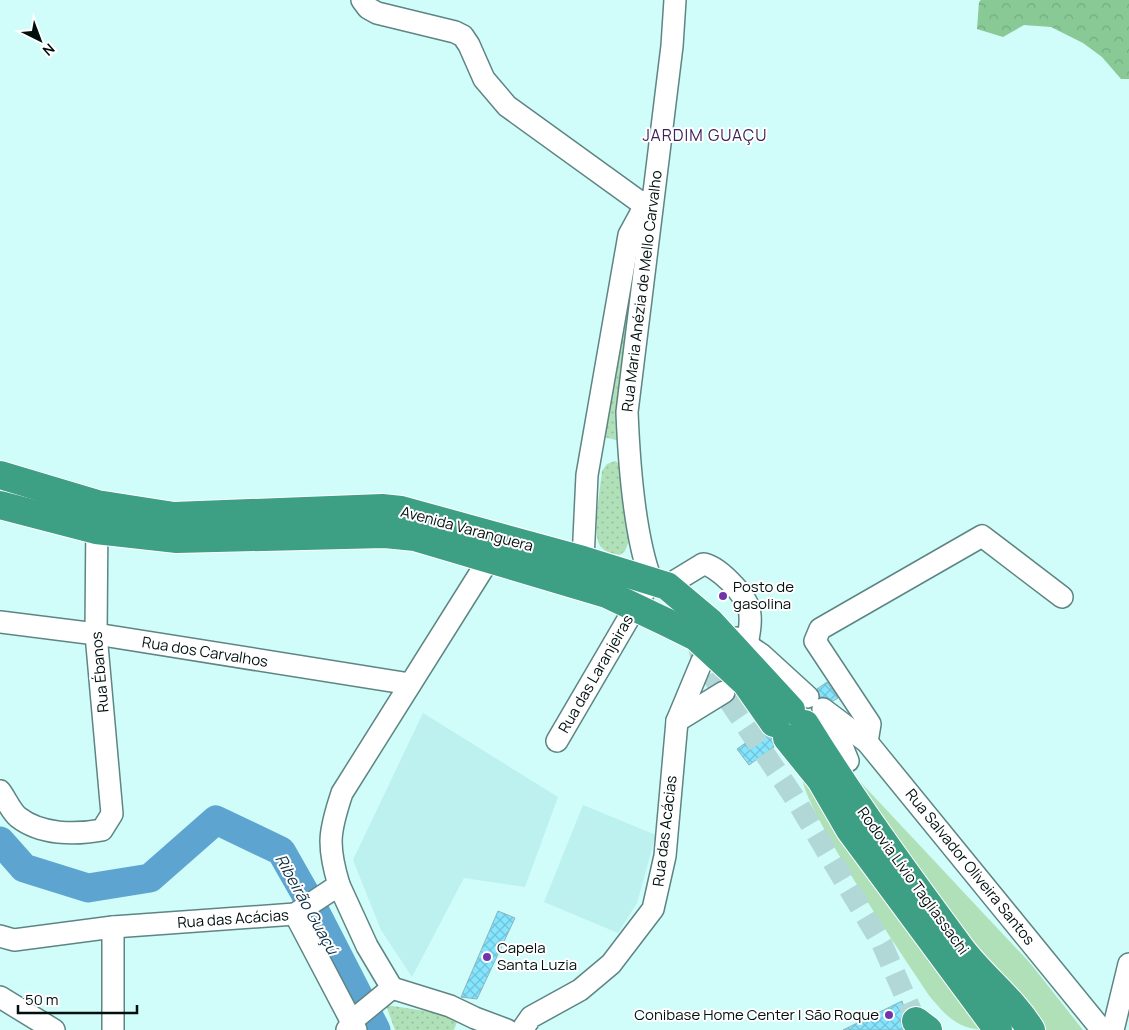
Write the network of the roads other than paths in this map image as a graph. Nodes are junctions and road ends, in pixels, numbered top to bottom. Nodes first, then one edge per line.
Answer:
1 (362, 0) edge
2 (675, 0) edge
3 (650, 203) junction
4 (592, 439) junction
5 (628, 450) junction
6 (0, 475) edge
7 (0, 505) edge
8 (96, 517) junction
9 (489, 558) junction
10 (580, 572) junction
11 (659, 583) junction
12 (1062, 597) dead end
13 (635, 607) junction
14 (0, 622) edge
15 (710, 622) junction
16 (96, 634) junction
17 (747, 645) junction
18 (702, 661) dead end
19 (410, 684) junction
20 (724, 692) dead end
21 (802, 716) junction
22 (677, 721) junction
23 (557, 741) dead end
24 (867, 742) junction
25 (841, 767) junction
26 (0, 791) edge
27 (339, 884) junction
28 (308, 906) junction
29 (113, 928) junction
30 (0, 936) edge
31 (1129, 964) edge
32 (392, 988) junction
33 (0, 997) edge
34 (358, 1019) edge
35 (1024, 1023) edge
36 (54, 1030) edge
37 (114, 1030) edge
38 (507, 1030) edge
39 (522, 1030) edge
40 (998, 1030) edge
41 (1102, 1030) edge
42 (1113, 1030) edge

1 - 3 street
2 - 3 street, Rua Maria Anézia de Mello Carvalho
3 - 4 street
3 - 5 street, Rua Maria Anézia de Mello Carvalho
4 - 5 street
4 - 10 street
5 - 11 street, Rua Maria Anézia de Mello Carvalho
6 - 8 highway, Avenida Varanguera
7 - 8 highway, Avenida Varanguera
8 - 9 highway, Avenida Varanguera
8 - 10 highway, Avenida Varanguera
8 - 16 street, Rua Ébanos
9 - 10 highway, Avenida Varanguera
9 - 19 street
10 - 11 highway, Avenida Varanguera
10 - 13 highway, Avenida Varanguera
11 - 13 street, Rua das Laranjeiras
11 - 15 highway, Avenida Varanguera
11 - 17 street
12 - 24 street
13 - 21 highway, Avenida Varanguera
13 - 23 street, Rua das Laranjeiras
14 - 16 street, Rua dos Carvalhos
15 - 17 street, Rua Salvador Oliveira Santos
15 - 21 highway, Avenida Varanguera
16 - 19 street, Rua dos Carvalhos
16 - 26 street, Rua Ébanos
17 - 21 street, Rua Salvador Oliveira Santos
18 - 22 street, Rua das Acácias
19 - 27 street
20 - 22 street
21 - 24 street, Rua Salvador Oliveira Santos
21 - 25 highway, Rodovia Lívio Tagliassachi
21 - 40 highway, Rodovia Lívio Tagliassachi
22 - 39 street, Rua das Acácias
24 - 25 street
24 - 41 street, Rua Salvador Oliveira Santos
25 - 35 highway, Rodovia Lívio Tagliassachi
27 - 28 street
27 - 32 street
28 - 29 street, Rua das Acácias
28 - 34 street
29 - 30 street, Rua das Acácias
29 - 37 street
31 - 42 street
32 - 34 street
32 - 38 street
33 - 36 street

